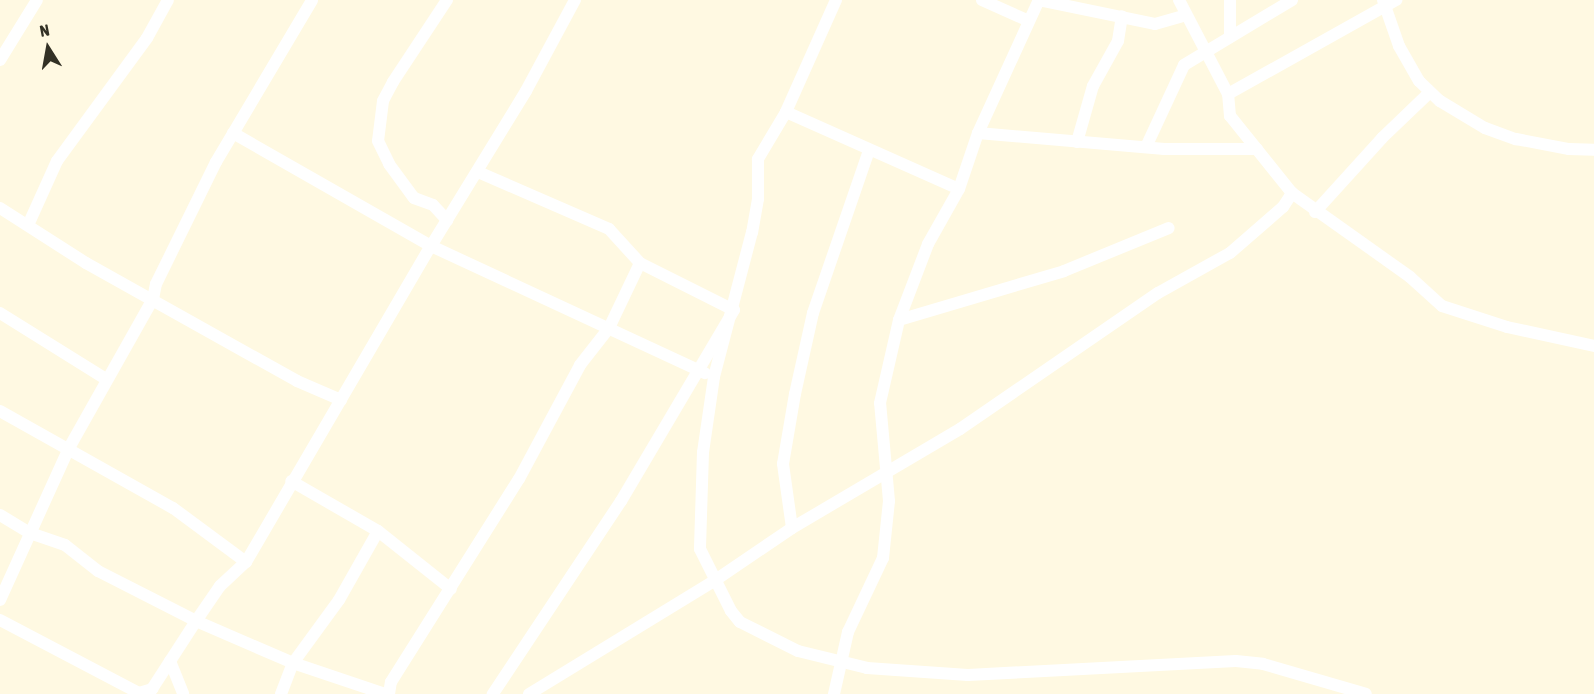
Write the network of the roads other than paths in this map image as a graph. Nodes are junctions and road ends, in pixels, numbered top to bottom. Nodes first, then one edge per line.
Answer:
1 (37, 0) edge
2 (168, 0) edge
3 (312, 0) edge
4 (447, 0) edge
5 (575, 0) edge
6 (836, 0) edge
7 (982, 0) edge
8 (1039, 0) edge
9 (1179, 0) edge
10 (1230, 0) edge
11 (1292, 0) edge
12 (1388, 2) edge
13 (1186, 15) junction
14 (1122, 16) junction
15 (1029, 21) junction
16 (1230, 37) junction
17 (1206, 51) junction
18 (0, 60) edge
19 (1430, 92) junction
20 (1228, 94) junction
21 (786, 112) junction
22 (233, 133) junction
23 (978, 133) junction
24 (1077, 142) junction
25 (1146, 147) junction
26 (1257, 149) junction
27 (869, 150) junction
28 (1594, 150) edge
29 (478, 172) junction
30 (959, 189) junction
31 (1292, 193) junction
32 (0, 208) edge
33 (1315, 212) junction
34 (447, 220) junction
35 (29, 223) junction
36 (1169, 228) dead end
37 (430, 246) junction
38 (640, 263) junction
39 (153, 299) junction
40 (734, 310) junction
41 (0, 313) edge
42 (899, 320) junction
43 (609, 328) junction
44 (1594, 346) edge
45 (699, 370) junction
46 (714, 377) junction
47 (106, 379) junction
48 (341, 400) junction
49 (0, 411) edge
50 (69, 448) junction
51 (885, 473) junction
52 (291, 481) junction
53 (0, 515) edge
54 (792, 528) junction
55 (378, 531) junction
56 (30, 533) junction
57 (246, 562) junction
58 (714, 581) junction
59 (451, 589) junction
60 (0, 600) edge
61 (0, 620) edge
62 (196, 621) junction
63 (170, 661) junction
64 (292, 663) junction
65 (839, 664) junction
66 (139, 693) edge
67 (183, 694) edge
68 (281, 694) edge
69 (387, 694) edge
70 (493, 694) edge
71 (529, 694) edge
72 (834, 694) edge
73 (1366, 694) edge

1 - 18 street
2 - 35 street
3 - 22 street
4 - 34 street
5 - 29 street
6 - 21 street
7 - 15 street
8 - 14 street
8 - 15 street
9 - 13 street
10 - 16 street
11 - 16 street
12 - 19 street
12 - 20 street
13 - 14 street
13 - 17 street
14 - 24 street
15 - 23 street
16 - 17 street
17 - 20 street
17 - 25 street
19 - 28 street
19 - 33 street
20 - 26 street
21 - 27 street
21 - 40 street
22 - 37 street
22 - 39 street
23 - 24 street
23 - 30 street
24 - 25 street
25 - 26 street
26 - 31 street
27 - 30 street
27 - 54 street
29 - 34 street
29 - 38 street
30 - 42 street
31 - 33 street
31 - 51 street
32 - 35 street
33 - 44 street
34 - 37 street
35 - 39 street
36 - 42 street
37 - 43 street
37 - 48 street
38 - 40 street
38 - 43 street
39 - 47 street
39 - 48 street
40 - 45 street
40 - 46 street
41 - 47 street
42 - 51 street
43 - 45 street
43 - 59 street
45 - 46 street
45 - 70 street
46 - 58 street
47 - 50 street
48 - 52 street
49 - 50 street
50 - 56 street
50 - 57 street
51 - 54 street
51 - 65 street
52 - 55 street
52 - 57 street
53 - 56 street
54 - 58 street
55 - 59 street
55 - 64 street
56 - 60 street
56 - 62 street
57 - 62 street
58 - 65 street
58 - 71 street
59 - 69 street
61 - 66 street
62 - 63 street
62 - 64 street
63 - 66 street
63 - 67 street
64 - 68 street
64 - 69 street
65 - 72 street
65 - 73 street

